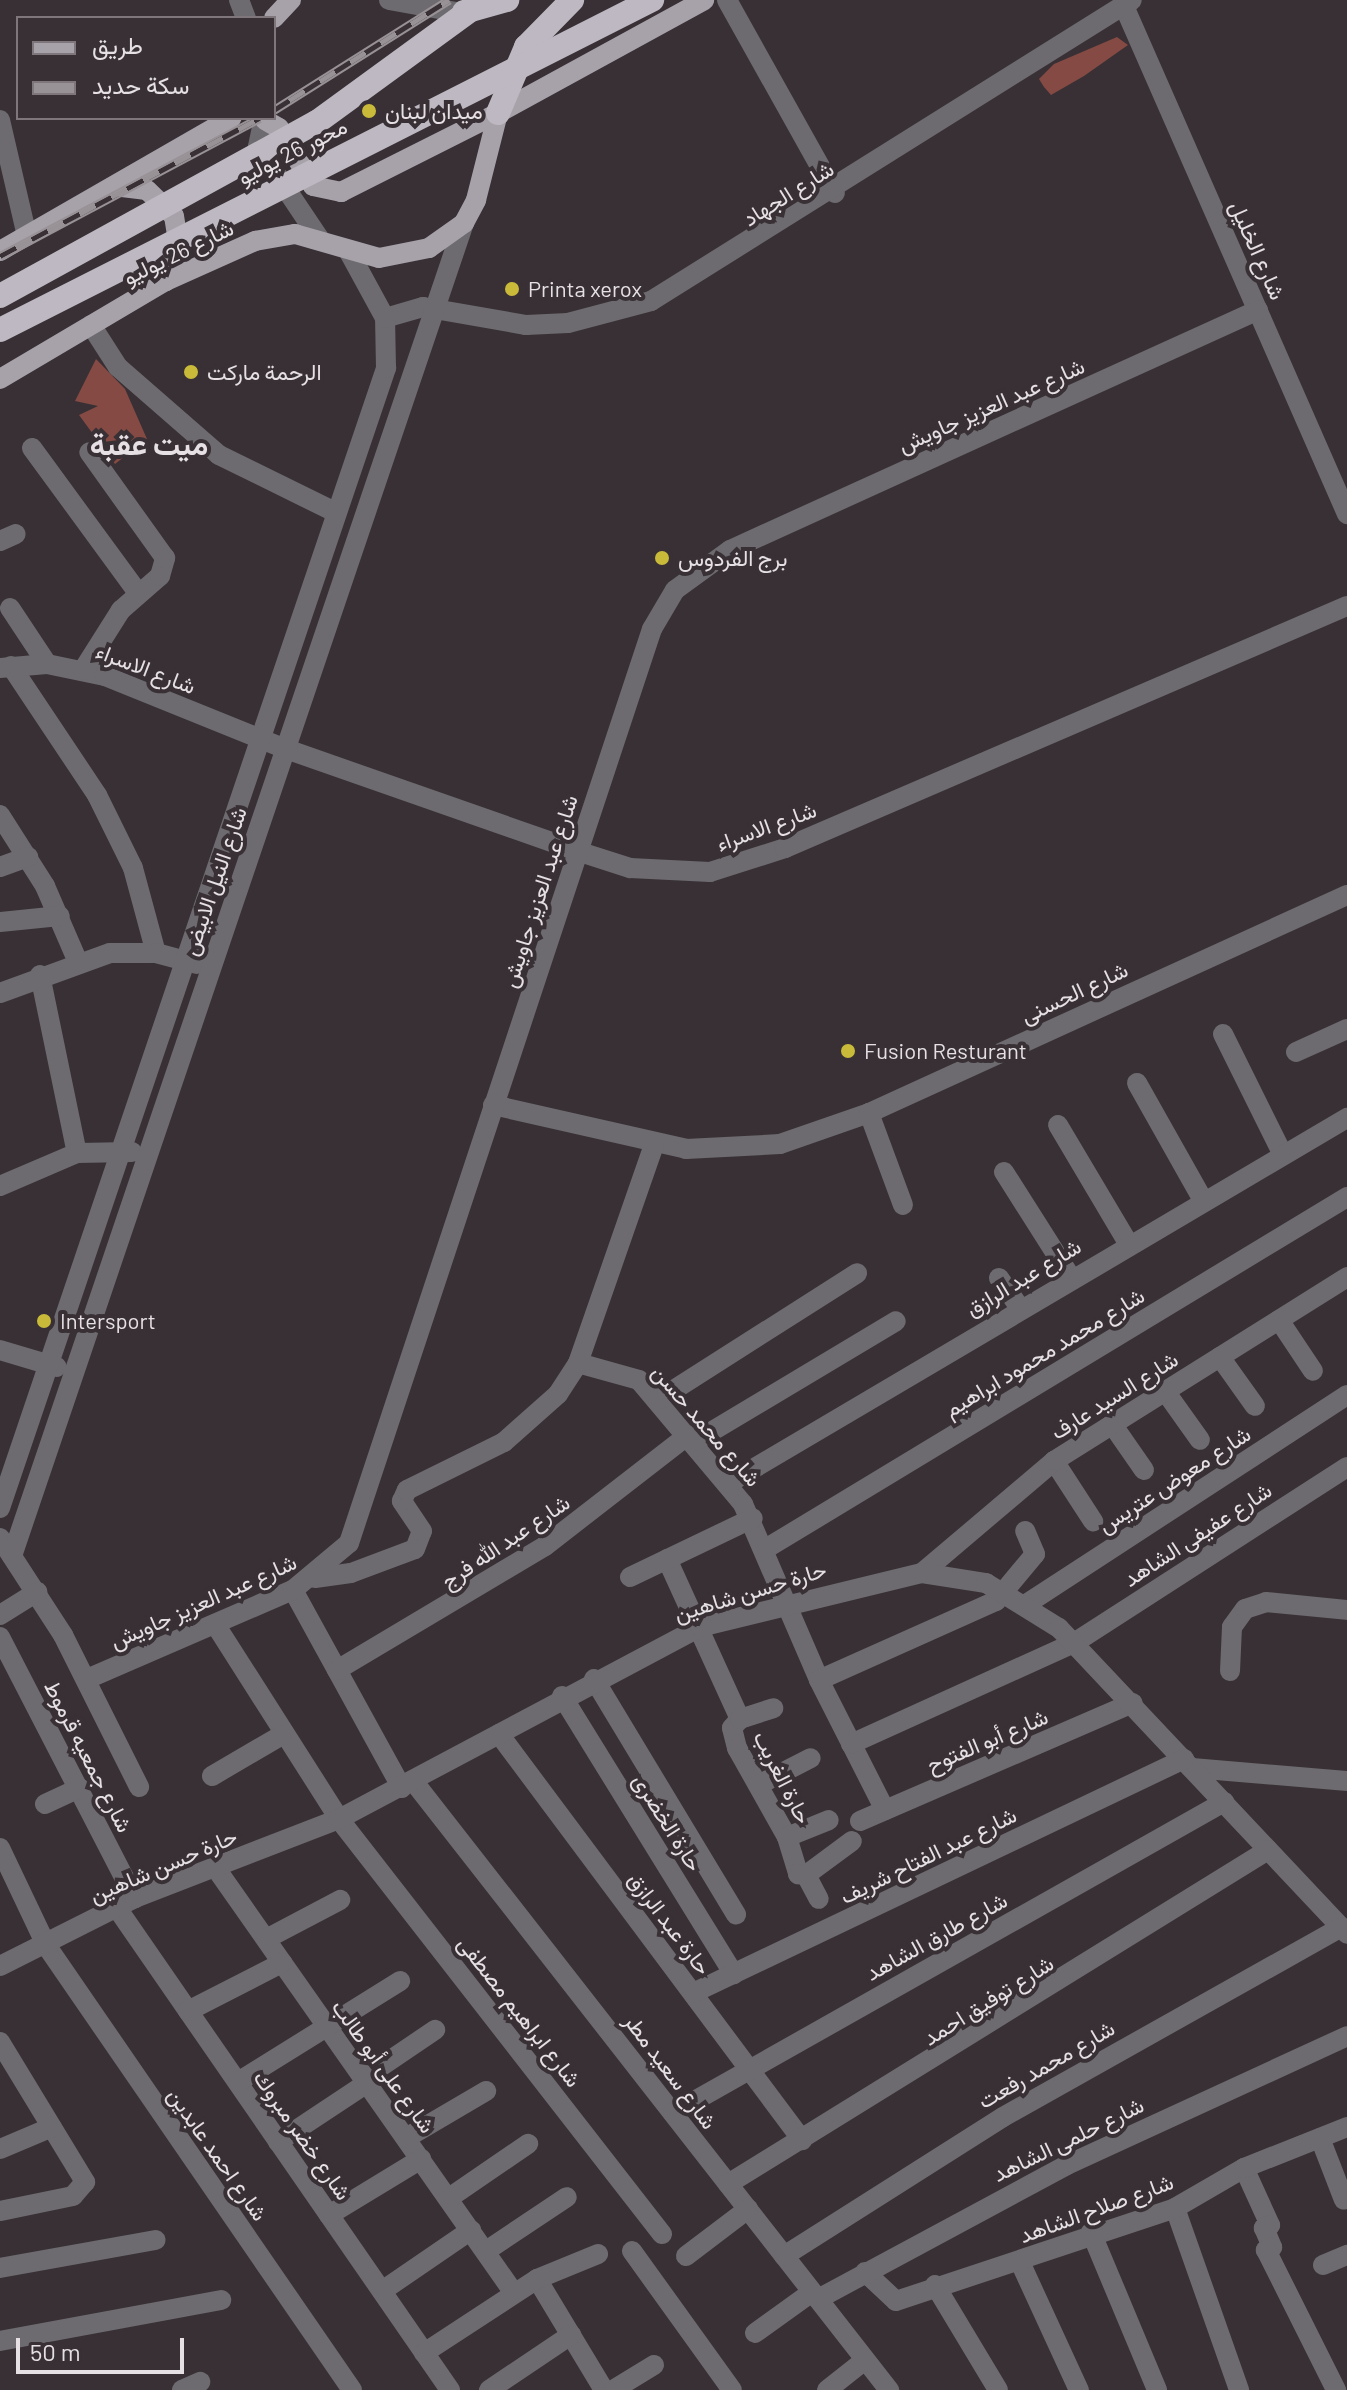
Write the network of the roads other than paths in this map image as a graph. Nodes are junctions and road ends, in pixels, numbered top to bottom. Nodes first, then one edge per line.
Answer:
1 (291, 0) edge
2 (389, 0) edge
3 (484, 0) edge
4 (507, 0) edge
5 (572, 0) edge
6 (652, 0) edge
7 (704, 0) edge
8 (727, 0) edge
9 (1128, 3) edge
10 (461, 13) joint
11 (276, 16) edge
12 (498, 113) junction
13 (0, 120) edge
14 (228, 120) edge
15 (264, 120) edge
16 (266, 120) edge
17 (122, 187) junction
18 (835, 193) junction
19 (464, 223) junction
20 (27, 236) junction
21 (319, 238) junction
22 (348, 250) junction
23 (0, 251) edge
24 (166, 281) junction
25 (0, 296) edge
26 (1258, 310) junction
27 (435, 311) junction
28 (385, 318) junction
29 (91, 325) junction
30 (0, 330) edge
31 (0, 379) edge
32 (32, 448) dead end
33 (89, 452) dead end
34 (337, 513) junction
35 (1347, 514) edge
36 (138, 593) junction
37 (1347, 606) edge
38 (10, 608) dead end
39 (47, 664) junction
40 (5, 667) edge
41 (83, 670) junction
42 (260, 739) junction
43 (286, 749) junction
44 (0, 815) edge
45 (577, 851) junction
46 (28, 857) junction
47 (0, 867) edge
48 (1347, 895) edge
49 (60, 916) junction
50 (0, 922) edge
51 (156, 953) junction
52 (77, 960) junction
53 (185, 960) junction
54 (209, 967) junction
55 (40, 975) junction
56 (0, 993) edge
57 (1347, 1029) edge
58 (1223, 1034) dead end
59 (1296, 1052) dead end
60 (1137, 1083) dead end
61 (493, 1105) junction
62 (869, 1113) junction
63 (1347, 1118) edge
64 (1058, 1125) dead end
65 (654, 1145) junction
66 (120, 1149) junction
67 (77, 1153) junction
68 (144, 1155) junction
69 (1283, 1155) junction
70 (1004, 1172) dead end
71 (0, 1186) edge
72 (1347, 1197) edge
73 (1203, 1200) junction
74 (903, 1205) dead end
75 (1128, 1243) junction
76 (857, 1273) dead end
77 (1070, 1276) junction
78 (1347, 1277) edge
79 (999, 1278) dead end
80 (1019, 1307) junction
81 (1279, 1320) junction
82 (896, 1321) dead end
83 (0, 1350) edge
84 (1220, 1357) junction
85 (578, 1363) junction
86 (46, 1364) junction
87 (1313, 1371) dead end
88 (73, 1372) junction
89 (1165, 1391) junction
90 (1347, 1395) edge
91 (658, 1400) junction
92 (1255, 1406) dead end
93 (1112, 1424) junction
94 (691, 1439) junction
95 (1200, 1440) dead end
96 (1054, 1461) junction
97 (1347, 1467) edge
98 (1144, 1470) dead end
99 (729, 1483) junction
100 (0, 1508) edge
101 (753, 1518) junction
102 (1093, 1521) dead end
103 (1025, 1531) dead end
104 (0, 1538) edge
105 (767, 1548) junction
106 (12, 1556) junction
107 (667, 1559) junction
108 (922, 1573) junction
109 (630, 1577) dead end
110 (315, 1578) junction
111 (293, 1590) junction
112 (1006, 1591) junction
113 (37, 1592) junction
114 (784, 1603) junction
115 (1028, 1603) junction
116 (1347, 1610) edge
117 (0, 1615) edge
118 (215, 1624) junction
119 (700, 1627) junction
120 (0, 1637) edge
121 (1074, 1643) junction
122 (337, 1670) junction
123 (1230, 1671) dead end
124 (87, 1679) junction
125 (594, 1679) junction
126 (819, 1680) junction
127 (562, 1696) junction
128 (1133, 1703) junction
129 (773, 1708) dead end
130 (740, 1719) junction
131 (499, 1734) junction
132 (282, 1735) junction
133 (851, 1744) junction
134 (811, 1758) dead end
135 (1188, 1763) junction
136 (212, 1776) dead end
137 (1347, 1781) edge
138 (408, 1785) junction
139 (758, 1785) junction
140 (139, 1787) dead end
141 (80, 1788) junction
142 (1224, 1802) junction
143 (45, 1804) dead end
144 (885, 1810) junction
145 (339, 1819) junction
146 (829, 1820) dead end
147 (860, 1821) dead end
148 (787, 1837) junction
149 (852, 1841) dead end
150 (0, 1848) edge
151 (1268, 1850) junction
152 (215, 1867) junction
153 (806, 1875) junction
154 (819, 1899) dead end
155 (340, 1900) dead end
156 (126, 1903) junction
157 (736, 1914) dead end
158 (1344, 1930) edge
159 (266, 1939) junction
160 (46, 1945) junction
161 (282, 1963) junction
162 (0, 1966) edge
163 (734, 1974) junction
164 (400, 1981) dead end
165 (693, 1993) junction
166 (188, 2011) junction
167 (328, 2030) junction
168 (435, 2030) dead end
169 (1347, 2036) edge
170 (0, 2042) edge
171 (749, 2069) junction
172 (366, 2081) junction
173 (238, 2082) junction
174 (486, 2091) dead end
175 (673, 2113) junction
176 (52, 2127) junction
177 (1347, 2127) edge
178 (406, 2138) junction
179 (1320, 2138) junction
180 (802, 2140) junction
181 (278, 2142) junction
182 (528, 2144) dead end
183 (0, 2149) edge
184 (421, 2159) junction
185 (1244, 2168) junction
186 (728, 2184) junction
187 (567, 2197) dead end
188 (449, 2198) junction
189 (1344, 2200) dead end
190 (1175, 2208) junction
191 (748, 2209) junction
192 (0, 2211) edge
193 (329, 2215) junction
194 (471, 2230) junction
195 (1091, 2232) junction
196 (662, 2234) dead end
197 (155, 2240) dead end
198 (486, 2251) junction
199 (632, 2251) dead end
200 (598, 2254) dead end
201 (1347, 2255) edge
202 (686, 2256) dead end
203 (784, 2256) junction
204 (1020, 2262) junction
205 (1323, 2265) dead end
206 (0, 2268) edge
207 (865, 2272) junction
208 (537, 2279) junction
209 (935, 2285) junction
210 (382, 2291) junction
211 (514, 2293) junction
212 (815, 2296) junction
213 (221, 2300) dead end
214 (755, 2333) dead end
215 (571, 2335) junction
216 (0, 2341) edge
217 (424, 2353) junction
218 (865, 2360) junction
219 (654, 2365) dead end
220 (352, 2390) edge
221 (450, 2390) edge
222 (489, 2390) edge
223 (604, 2390) edge
224 (613, 2390) edge
225 (732, 2390) edge
226 (827, 2390) edge
227 (889, 2390) edge
228 (998, 2390) edge
229 (1079, 2390) edge
230 (1157, 2390) edge
231 (1239, 2390) edge
232 (1336, 2390) edge

1 - 11 main road
2 - 10 street
3 - 25 highway, محور 26 يوليو, bridge
4 - 10 highway
5 - 12 highway
6 - 30 highway, محور 26 يوليو, bridge
7 - 12 main road
8 - 18 street
9 - 18 street, شارع الجهاد
9 - 26 street, شارع الخليل
12 - 16 main road
12 - 19 main road
13 - 20 street
14 - 17 main road
15 - 21 street
17 - 20 main road
17 - 24 main road
18 - 27 street, شارع الجهاد
19 - 22 main road, شارع 26 يوليو
19 - 27 street, شارع النيل الابيض
20 - 23 main road
21 - 22 main road, شارع 26 يوليو
21 - 24 main road, شارع 26 يوليو
22 - 28 street, شارع النيل الابيض
24 - 29 main road, شارع 26 يوليو
26 - 35 street, شارع الخليل
26 - 45 street, شارع عبد العزيز جاويش
27 - 28 street, شارع الجهاد
27 - 43 street, شارع النيل الابيض
28 - 34 street, شارع النيل الابيض
29 - 31 main road, شارع 26 يوليو
29 - 34 street
32 - 36 street
33 - 36 street
34 - 42 street, شارع النيل الابيض
36 - 41 street
37 - 45 street, شارع الاسراء
38 - 39 street
39 - 40 street, شارع الاسراء
39 - 41 street, شارع الاسراء
40 - 51 street
41 - 42 street, شارع الاسراء
42 - 43 street, شارع الاسراء
42 - 53 street, شارع النيل الابيض
43 - 45 street, شارع الاسراء
43 - 54 street, شارع النيل الابيض
44 - 46 street
45 - 61 street, شارع عبد العزيز جاويش
46 - 47 street
46 - 49 street
48 - 62 street, شارع الحسنى
49 - 50 street
49 - 52 street
51 - 52 street
51 - 53 street
52 - 55 street
53 - 54 street
53 - 66 street, شارع النيل الابيض
54 - 68 street, شارع النيل الابيض
55 - 56 street
55 - 67 street
57 - 59 street
58 - 69 street
60 - 73 street
61 - 65 street, شارع الحسنى
61 - 110 street, شارع عبد العزيز جاويش
62 - 65 street, شارع الحسنى
62 - 74 street
63 - 69 street, شارع عبد الرازق
64 - 75 street
65 - 85 street
66 - 67 street
66 - 68 street
66 - 86 street, شارع النيل الابيض
67 - 71 street
68 - 88 street, شارع النيل الابيض
69 - 73 street, شارع عبد الرازق
70 - 77 street
72 - 105 street, شارع محمد محمود ابراهيم
73 - 75 street, شارع عبد الرازق
75 - 77 street, شارع عبد الرازق
76 - 91 street
77 - 80 street, شارع عبد الرازق
78 - 81 street, شارع السيد عارف
79 - 80 street
80 - 99 street, شارع عبد الرازق
81 - 84 street, شارع السيد عارف
81 - 87 street
82 - 94 street, شارع عبد الله فرج
83 - 86 street
84 - 89 street, شارع السيد عارف
84 - 92 street
85 - 91 street, شارع محمد حسن
85 - 110 street
86 - 88 street
86 - 100 street, شارع النيل الابيض
88 - 106 street, شارع النيل الابيض
89 - 93 street, شارع السيد عارف
89 - 95 street
90 - 115 street, شارع معوض عتريس
91 - 94 street, شارع محمد حسن
93 - 96 street, شارع السيد عارف
93 - 98 street
94 - 99 street, شارع محمد حسن
94 - 122 street, شارع عبد الله فرج
96 - 102 street
96 - 108 street, شارع السيد عارف
97 - 121 street, شارع عفيفى الشاهد
99 - 101 street, شارع محمد حسن
101 - 105 street, شارع محمد حسن
101 - 107 street
103 - 112 street
104 - 106 street
105 - 114 street, شارع محمد حسن
106 - 113 street
107 - 109 street
107 - 119 street, حارة الغريب
108 - 112 street, حارة حسن شاهين
108 - 114 street, حارة حسن شاهين
110 - 111 street, شارع عبد العزيز جاويش
111 - 118 street, شارع عبد العزيز جاويش
111 - 122 street, شارع سعيد مطر
112 - 115 street, حارة حسن شاهين
112 - 126 street
113 - 117 street
113 - 124 street
114 - 119 street, حارة حسن شاهين
114 - 126 street, شارع محمد حسن
115 - 121 street, حارة حسن شاهين
116 - 123 street
118 - 124 street, شارع عبد العزيز جاويش
118 - 132 street, شارع ابراهيم مصطفى
119 - 125 street, حارة حسن شاهين
119 - 130 street, حارة الغريب
120 - 141 street, شارع جمعيه قرموط
121 - 128 street, حارة حسن شاهين
121 - 133 street, شارع عفيفى الشاهد
122 - 138 street, شارع سعيد مطر
124 - 140 street
125 - 127 street, حارة حسن شاهين
125 - 157 street
126 - 133 street, شارع محمد حسن
127 - 131 street, حارة حسن شاهين
127 - 163 street, حارة الخضرى
128 - 135 street, حارة حسن شاهين
128 - 144 street, شارع أبو الفتوح
129 - 130 street
130 - 139 street, حارة الغريب
131 - 138 street, حارة حسن شاهين
131 - 165 street, حارة عبد الرازق
132 - 136 street
132 - 145 street, شارع ابراهيم مصطفى
133 - 144 street, شارع محمد حسن
134 - 139 street
135 - 137 street
135 - 142 street, حارة حسن شاهين
135 - 163 street, شارع عبد الفتاح شريف
138 - 145 street, حارة حسن شاهين
138 - 175 street, شارع سعيد مطر
139 - 148 street, حارة الغريب
141 - 143 street
141 - 156 street, شارع جمعيه قرموط
142 - 151 street, حارة حسن شاهين
142 - 171 street, شارع طارق الشاهد
144 - 147 street, شارع أبو الفتوح
145 - 152 street, حارة حسن شاهين
145 - 196 street, شارع ابراهيم مصطفى
146 - 148 street
148 - 153 street, حارة الغريب
149 - 153 street
150 - 160 street, شارع احمد عابدين
151 - 158 street, حارة حسن شاهين
151 - 180 street, شارع توفيق احمد
152 - 156 street, حارة حسن شاهين
152 - 159 street, شارع على أبو طالب
153 - 154 street, حارة الغريب
155 - 159 street
156 - 160 street, حارة حسن شاهين
156 - 166 street, شارع خضر مبروك
158 - 203 street, شارع محمد رفعت
159 - 161 street, شارع على أبو طالب
160 - 162 street, حارة حسن شاهين
160 - 220 street, شارع احمد عابدين
161 - 166 street
161 - 167 street, شارع على أبو طالب
163 - 165 street, شارع عبد الفتاح شريف
164 - 167 street
165 - 171 street, حارة عبد الرازق
166 - 173 street, شارع خضر مبروك
167 - 172 street, شارع على أبو طالب
167 - 173 street
168 - 172 street
169 - 207 street, شارع حلمى الشاهد
170 - 176 street
171 - 175 street, شارع طارق الشاهد
171 - 180 street, حارة عبد الرازق
172 - 178 street, شارع على أبو طالب
172 - 181 street
173 - 181 street, شارع خضر مبروك
174 - 178 street
175 - 186 street, شارع سعيد مطر
176 - 183 street
176 - 192 street
177 - 179 street, شارع صلاح الشاهد
178 - 184 street, شارع على أبو طالب
179 - 185 street, شارع صلاح الشاهد
179 - 189 street
180 - 186 street, شارع توفيق احمد
181 - 193 street, شارع خضر مبروك
182 - 188 street
184 - 188 street, شارع على أبو طالب
184 - 193 street
185 - 190 street, شارع صلاح الشاهد
185 - 232 street
186 - 191 street, شارع سعيد مطر
187 - 198 street
188 - 194 street, شارع على أبو طالب
190 - 195 street, شارع صلاح الشاهد
190 - 231 street
191 - 202 street
191 - 203 street, شارع سعيد مطر
193 - 210 street, شارع خضر مبروك
194 - 198 street, شارع على أبو طالب
194 - 210 street
195 - 204 street, شارع صلاح الشاهد
195 - 230 street
197 - 206 street
198 - 211 street, شارع على أبو طالب
199 - 225 street
200 - 208 street
201 - 205 street
203 - 212 street, شارع سعيد مطر
204 - 209 street, شارع صلاح الشاهد
204 - 229 street
207 - 209 street, شارع صلاح الشاهد
207 - 212 street, شارع حلمى الشاهد
208 - 211 street
208 - 215 street
209 - 228 street
210 - 217 street, شارع خضر مبروك
211 - 217 street
212 - 214 street, شارع حلمى الشاهد
212 - 218 street, شارع سعيد مطر
213 - 216 street
215 - 222 street
215 - 223 street
217 - 221 street, شارع خضر مبروك
218 - 226 street
218 - 227 street, شارع سعيد مطر
219 - 224 street

